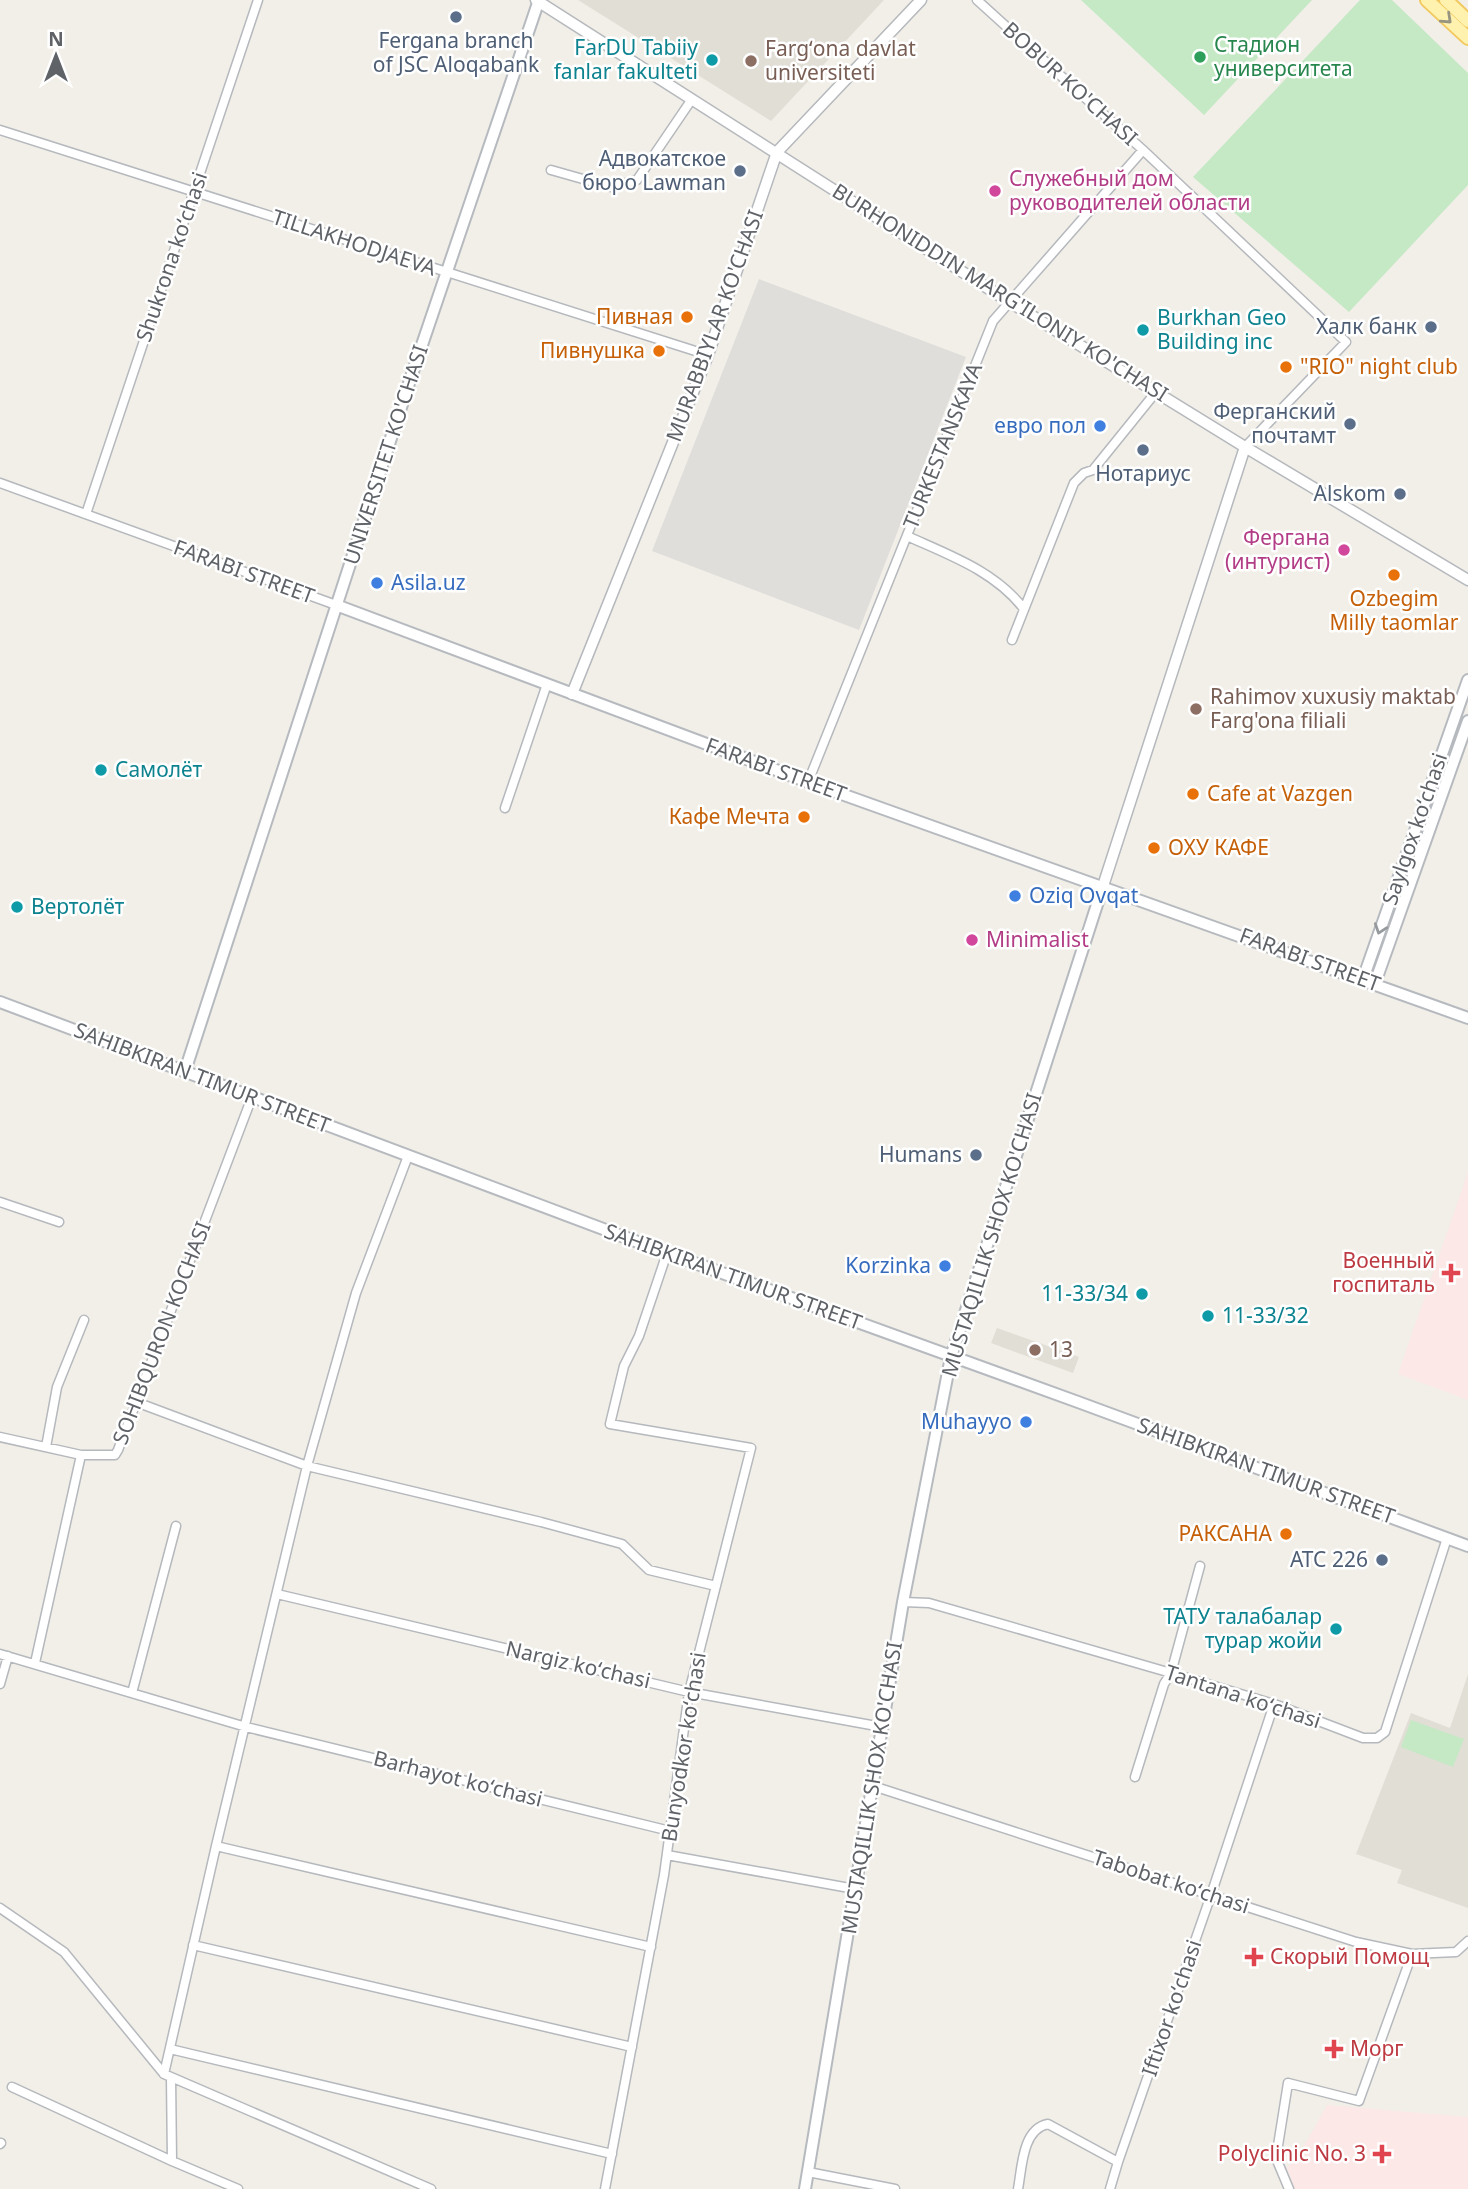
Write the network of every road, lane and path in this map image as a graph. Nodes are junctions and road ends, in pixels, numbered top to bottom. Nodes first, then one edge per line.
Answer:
1 (258, 0) edge
2 (538, 0) edge
3 (921, 0) edge
4 (977, 0) edge
5 (1427, 0) edge
6 (1446, 0) edge
7 (1468, 20) edge
8 (1468, 38) edge
9 (692, 99) junction
10 (0, 130) edge
11 (1143, 150) junction
12 (777, 152) junction
13 (551, 170) dead end
14 (194, 191) junction
15 (446, 272) junction
16 (1009, 301) junction
17 (1346, 342) joint
18 (708, 355) junction
19 (1156, 392) junction
20 (1245, 447) junction
21 (0, 483) edge
22 (86, 514) junction
23 (906, 536) junction
24 (1468, 580) edge
25 (336, 605) junction
26 (1024, 609) junction
27 (1012, 640) dead end
28 (1468, 680) edge
29 (547, 684) junction
30 (572, 694) junction
31 (1468, 720) edge
32 (808, 782) junction
33 (505, 808) dead end
34 (1103, 886) junction
35 (1369, 981) junction
36 (0, 1002) edge
37 (1468, 1018) edge
38 (185, 1071) junction
39 (252, 1097) junction
40 (408, 1156) junction
41 (0, 1202) edge
42 (59, 1222) dead end
43 (667, 1254) junction
44 (83, 1320) dead end
45 (951, 1357) junction
46 (136, 1402) junction
47 (0, 1437) edge
48 (46, 1447) junction
49 (81, 1455) junction
50 (307, 1466) junction
51 (176, 1526) dead end
52 (1447, 1538) junction
53 (1468, 1546) edge
54 (1200, 1566) dead end
55 (716, 1586) junction
56 (276, 1594) junction
57 (903, 1602) junction
58 (4, 1655) edge
59 (35, 1664) junction
60 (1171, 1673) junction
61 (0, 1684) edge
62 (689, 1692) junction
63 (132, 1693) junction
64 (1274, 1704) junction
65 (246, 1727) junction
66 (882, 1727) junction
67 (1135, 1777) dead end
68 (873, 1786) junction
69 (670, 1831) junction
70 (216, 1846) junction
71 (667, 1854) junction
72 (855, 1889) junction
73 (1211, 1895) junction
74 (0, 1908) edge
75 (1468, 1941) edge
76 (193, 1945) junction
77 (651, 1947) junction
78 (1412, 1954) junction
79 (632, 2047) junction
80 (170, 2049) junction
81 (168, 2075) junction
82 (12, 2087) dead end
83 (612, 2154) junction
84 (172, 2161) junction
85 (1118, 2162) junction
86 (808, 2172) junction
87 (238, 2189) edge
88 (430, 2189) edge
89 (606, 2189) edge
90 (805, 2189) edge
91 (895, 2189) edge
92 (1018, 2189) edge
93 (1110, 2189) edge
94 (1289, 2189) edge

1 - 14 street, Shukrona koʻchasi
2 - 9 street, BURHONIDDIN MARG'ILONIY KO'CHASI
2 - 15 main road, UNIVERSITET KO'CHASI
3 - 12 street, MURABBIYLAR KO'CHASI
4 - 11 street, BOBUR KO'CHASI
5 -> 8 main road
6 - 7 main road
9 - 12 street, BURHONIDDIN MARG'ILONIY KO'CHASI
9 - 13 street
10 - 14 street, TILLAKHODJAEVA
11 - 16 street, TURKESTANSKAYA
11 - 17 street, BOBUR KO'CHASI
12 - 16 street, BURHONIDDIN MARG'ILONIY KO'CHASI
12 - 18 street, MURABBIYLAR KO'CHASI
14 - 15 street, TILLAKHODJAEVA
14 - 22 street, Shukrona koʻchasi
15 - 18 street, TILLAKHODJAEVA
15 - 25 main road, UNIVERSITET KO'CHASI
16 - 19 street, BURHONIDDIN MARG'ILONIY KO'CHASI
16 - 23 street, TURKESTANSKAYA
17 - 20 street, MUSTAQILLIK SHOX KO'CHASI
18 - 30 street, MURABBIYLAR KO'CHASI
19 - 20 street, BURHONIDDIN MARG'ILONIY KO'CHASI
19 - 26 street
20 - 24 street, BURHONIDDIN MARG'ILONIY KO'CHASI
20 - 34 street, MUSTAQILLIK SHOX KO'CHASI
21 - 22 street, FARABI STREET
22 - 25 street, FARABI STREET
23 - 26 street
23 - 32 street, TURKESTANSKAYA
25 - 29 main road, FARABI STREET
25 - 38 main road, UNIVERSITET KO'CHASI
26 - 27 street
28 -> 35 main road, Saylgox koʻchasi
29 - 30 main road, FARABI STREET
29 - 33 street
30 - 32 main road, FARABI STREET
31 - 35 main road, Saylgox koʻchasi
32 - 34 main road, FARABI STREET
34 - 35 main road, FARABI STREET
34 - 45 main road, MUSTAQILLIK SHOX KO'CHASI
35 - 37 main road, FARABI STREET
36 - 38 main road, SAHIBKIRAN TIMUR STREET
38 - 39 main road, SAHIBKIRAN TIMUR STREET
39 - 40 main road, SAHIBKIRAN TIMUR STREET
39 - 46 street, SOHIBQURON KOCHASI
40 - 43 main road, SAHIBKIRAN TIMUR STREET
40 - 50 street
41 - 42 street
43 - 45 main road, SAHIBKIRAN TIMUR STREET
43 - 55 street, Bunyodkor koʻchasi
44 - 48 street
45 - 52 main road, SAHIBKIRAN TIMUR STREET
45 - 57 main road, MUSTAQILLIK SHOX KO'CHASI
46 - 49 street, SOHIBQURON KOCHASI
46 - 50 street
47 - 48 street
48 - 49 street
49 - 59 street, SOHIBQURON KOCHASI
50 - 55 street
50 - 56 street
51 - 63 street
52 - 53 main road, SAHIBKIRAN TIMUR STREET
52 - 64 street, Tantana koʻchasi
54 - 60 street
55 - 62 street, Bunyodkor koʻchasi
56 - 62 street, Nargiz koʻchasi
56 - 65 street
57 - 60 street, Tantana koʻchasi
57 - 66 main road, MUSTAQILLIK SHOX KO'CHASI
58 - 59 street, Barhayot koʻchasi
58 - 61 street
59 - 63 street, Barhayot koʻchasi
60 - 64 street, Tantana koʻchasi
60 - 67 street
62 - 66 street, Nargiz koʻchasi
62 - 69 street, Bunyodkor koʻchasi
63 - 65 street, Barhayot koʻchasi
64 - 73 street, Iftixor koʻchasi
65 - 69 street, Barhayot koʻchasi
65 - 70 street
66 - 68 main road, MUSTAQILLIK SHOX KO'CHASI
68 - 72 main road, MUSTAQILLIK SHOX KO'CHASI
68 - 73 street, Tabobat koʻchasi
69 - 71 street, Bunyodkor koʻchasi
70 - 76 street
70 - 77 street
71 - 72 street
71 - 77 street, Bunyodkor koʻchasi
72 - 86 main road, MUSTAQILLIK SHOX KO'CHASI
73 - 78 street, Tabobat koʻchasi
73 - 85 street, Iftixor koʻchasi
74 - 81 street
75 - 78 street, Tabobat koʻchasi
76 - 79 street
76 - 80 street
77 - 79 street, Bunyodkor koʻchasi
78 - 94 street
79 - 83 street, Bunyodkor koʻchasi
80 - 81 street
80 - 83 street
81 - 84 street
81 - 88 street
82 - 84 street
83 - 89 street, Bunyodkor koʻchasi
84 - 87 street
85 - 92 street
85 - 93 street, Iftixor koʻchasi
86 - 90 main road, MUSTAQILLIK SHOX KO'CHASI
86 - 91 street

